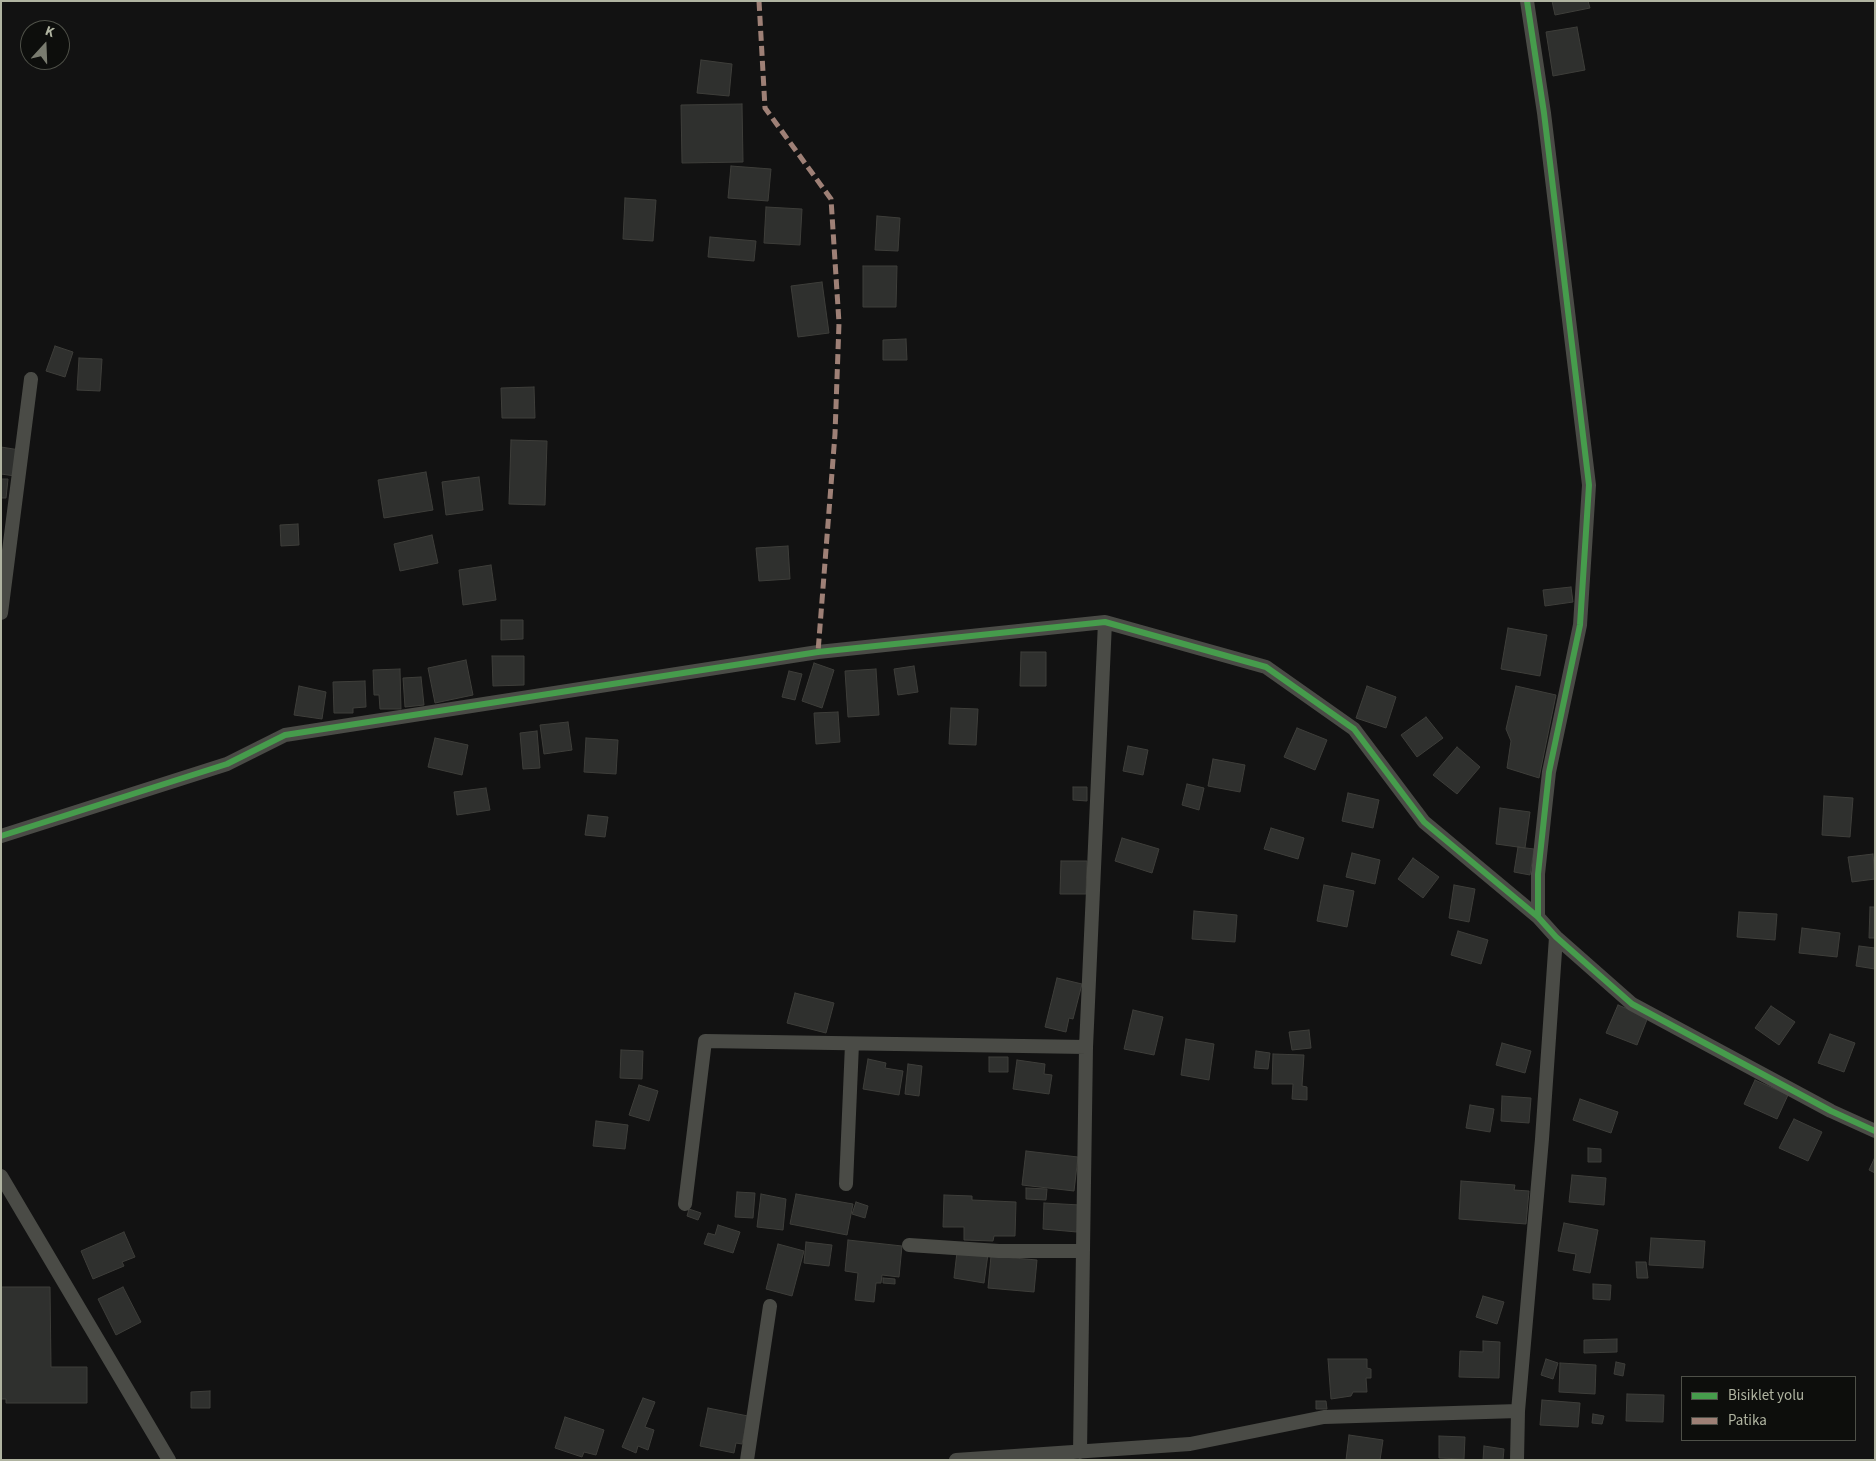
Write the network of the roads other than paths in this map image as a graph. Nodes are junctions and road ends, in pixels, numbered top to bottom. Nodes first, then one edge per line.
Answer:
1 (1527, 1) edge
2 (31, 379) dead end
3 (1, 613) edge
4 (1104, 622) junction
5 (1, 836) edge
6 (1538, 917) junction
7 (1556, 937) junction
8 (852, 1044) junction
9 (1086, 1047) junction
10 (1875, 1131) edge
11 (1, 1176) edge
12 (846, 1184) dead end
13 (685, 1204) dead end
14 (909, 1245) dead end
15 (1083, 1251) junction
16 (770, 1306) dead end
17 (1518, 1411) junction
18 (1080, 1452) junction
19 (980, 1459) edge
20 (169, 1460) edge
21 (747, 1460) edge
22 (956, 1460) edge
23 (1517, 1460) edge

1 - 6 street
2 - 3 street
4 - 5 street
4 - 6 street
4 - 9 street
6 - 7 street
7 - 10 street
7 - 17 street
8 - 9 street
8 - 12 street
8 - 13 street
9 - 15 street
11 - 20 street
14 - 15 street
15 - 18 street
16 - 21 street
17 - 18 street
17 - 23 street
18 - 19 street
19 - 22 street

